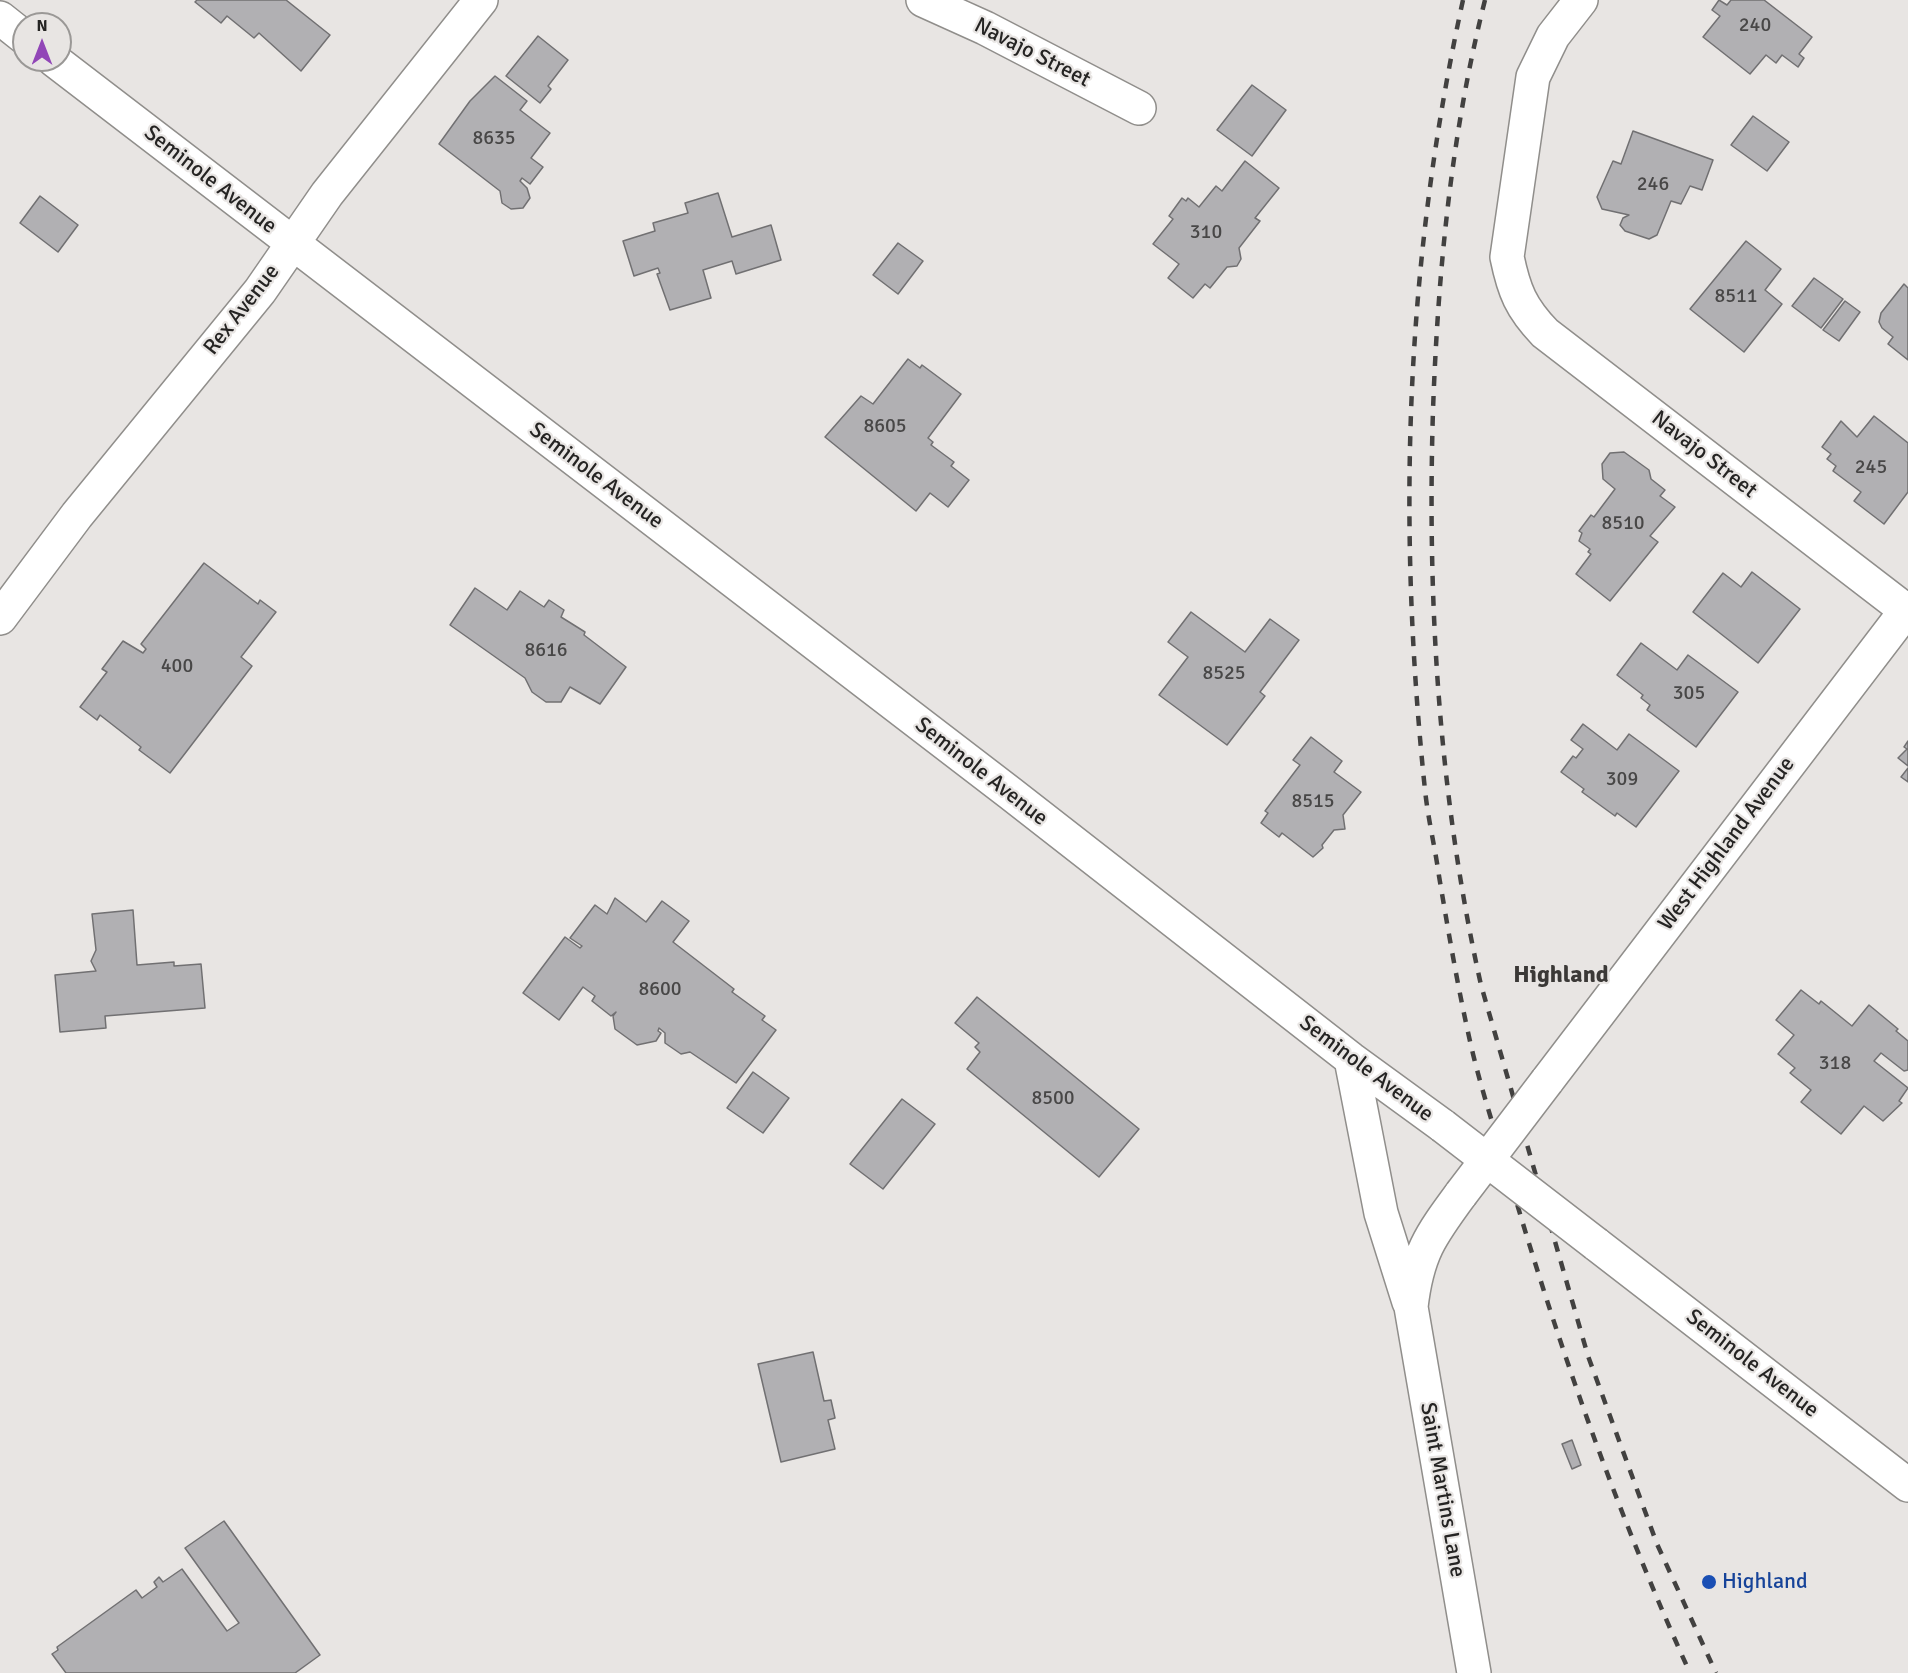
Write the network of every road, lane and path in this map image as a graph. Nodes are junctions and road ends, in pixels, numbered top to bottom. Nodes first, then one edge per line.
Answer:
1 (481, 0) edge
2 (923, 0) edge
3 (1581, 0) edge
4 (0, 18) edge
5 (12, 28) edge
6 (70, 72) edge
7 (1139, 108) dead end
8 (293, 244) junction
9 (1907, 610) edge
10 (0, 618) edge
11 (1351, 1059) junction
12 (1547, 1081) joint
13 (1486, 1159) junction
14 (1411, 1307) junction
15 (1908, 1485) edge
16 (1474, 1673) edge

1 - 8 street, Rex Avenue
2 - 7 street, Navajo Street
3 - 9 street, Navajo Street
4 - 5 street
6 - 8 street, Seminole Avenue
8 - 10 street, Rex Avenue
8 - 11 street, Seminole Avenue
9 - 12 street, West Highland Avenue
11 - 13 street, Seminole Avenue, bridge
11 - 14 street, Saint Martins Lane
12 - 13 street, Saint Martins Lane, bridge
13 - 14 street, Saint Martins Lane, bridge
13 - 15 street, Seminole Avenue, bridge
14 - 16 street, Saint Martins Lane

